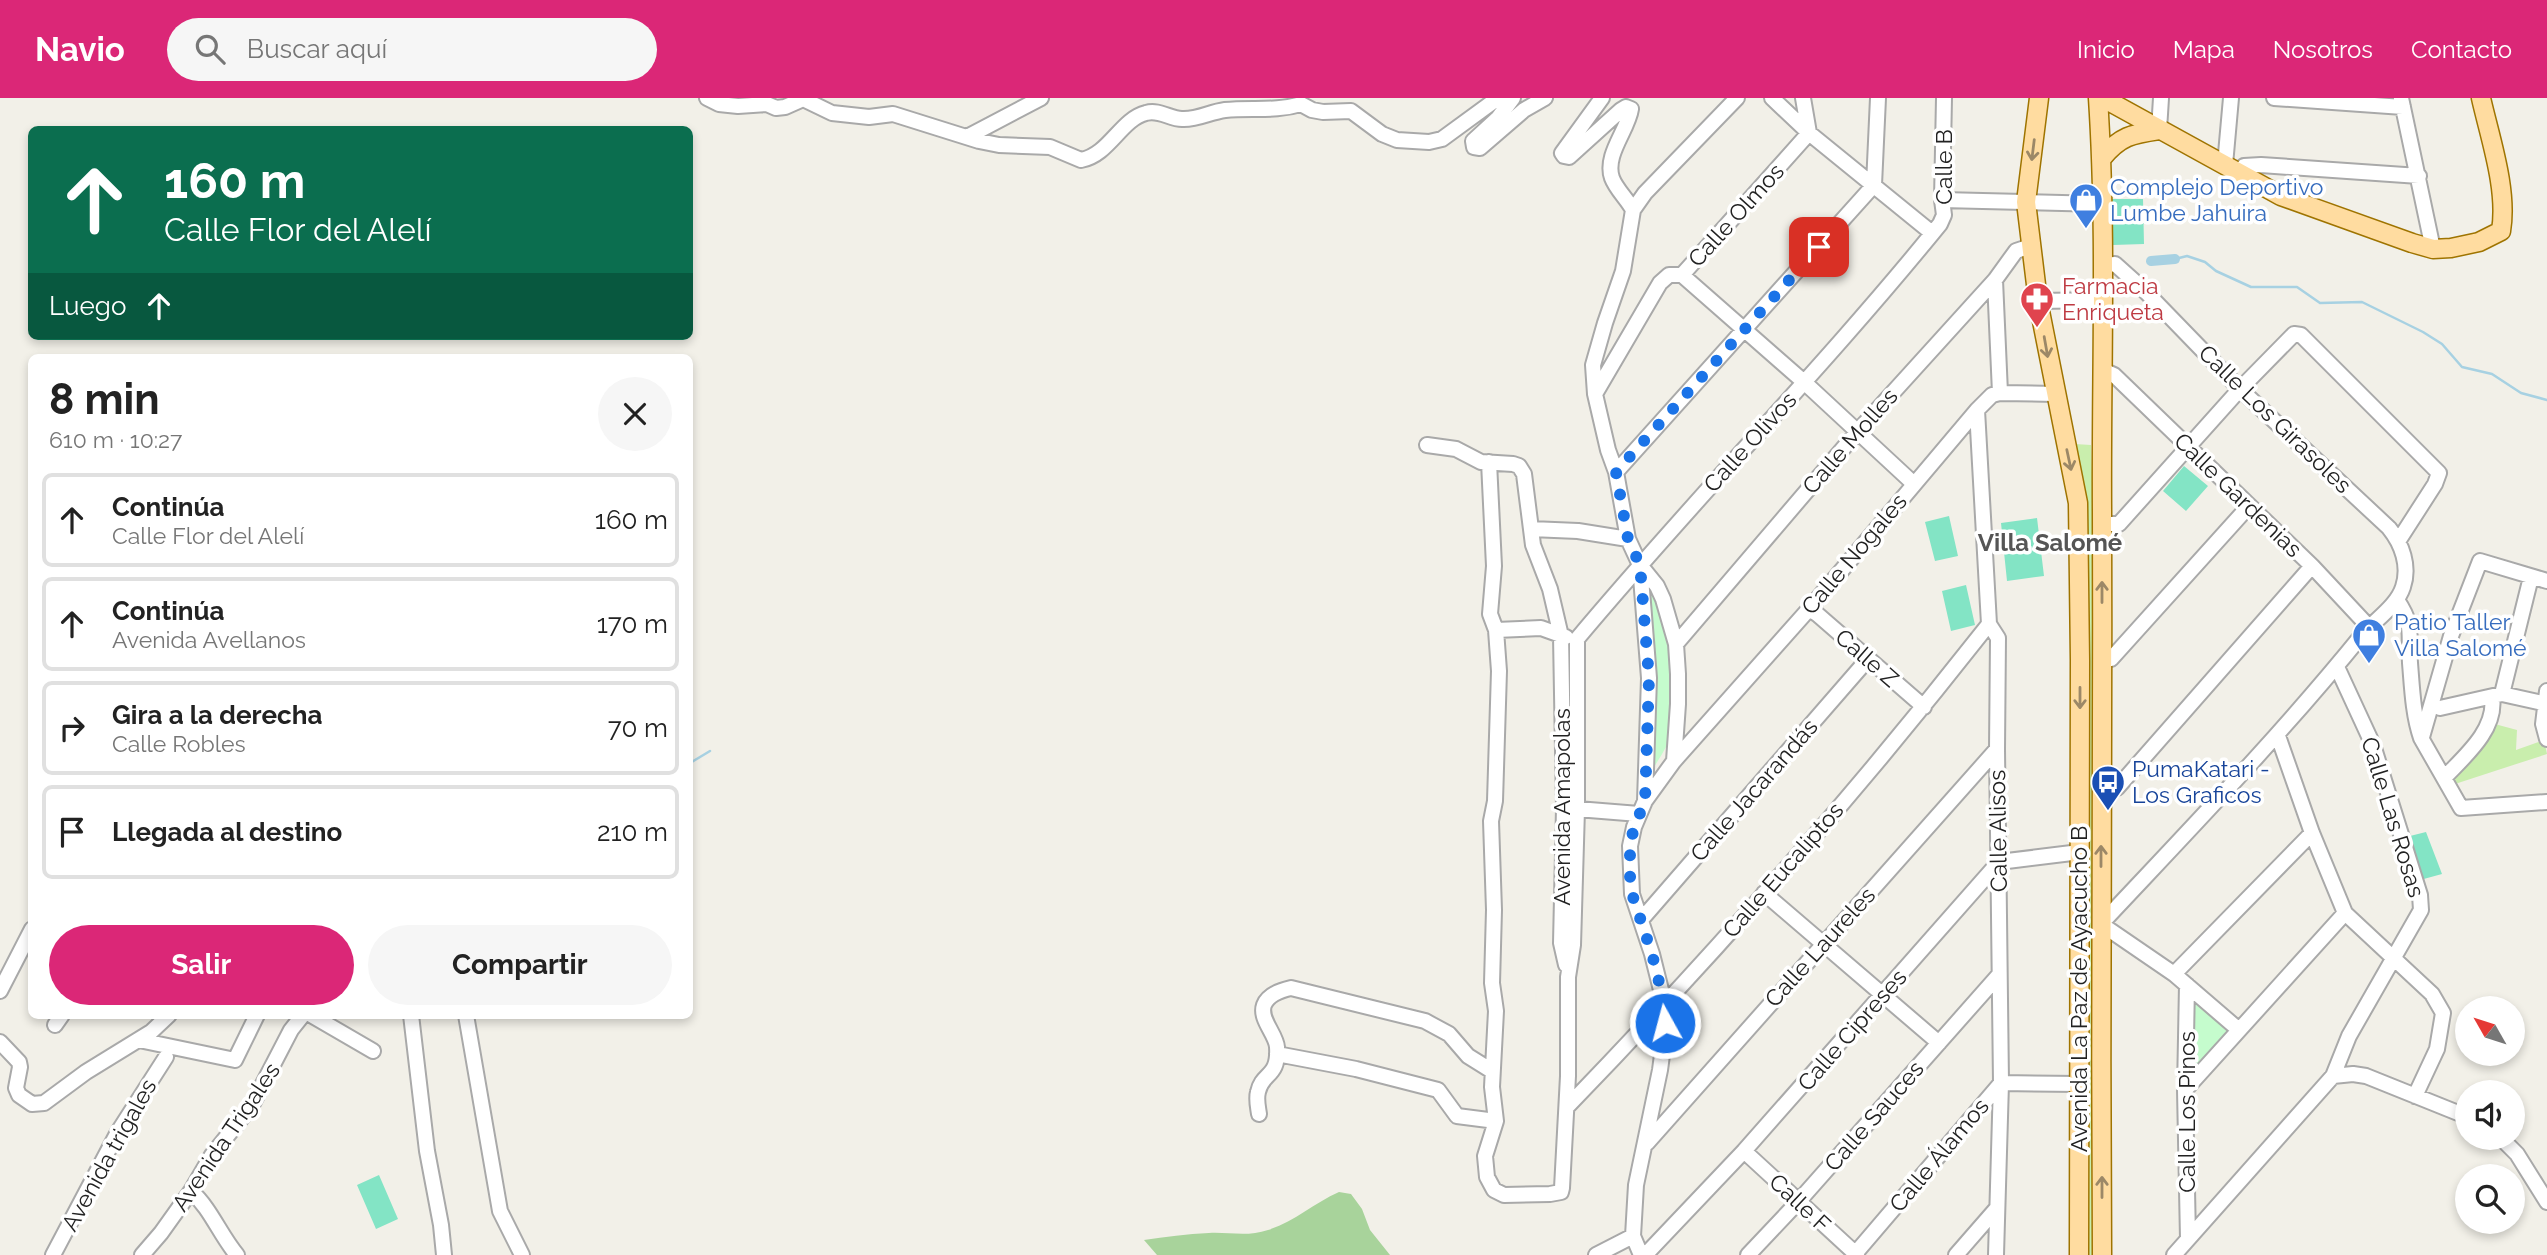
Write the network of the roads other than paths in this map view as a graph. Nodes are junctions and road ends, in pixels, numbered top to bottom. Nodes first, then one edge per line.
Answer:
1 (707, 98) edge
2 (1041, 98) edge
3 (1498, 98) edge
4 (1513, 98) edge
5 (1545, 98) edge
6 (1602, 98) edge
7 (1737, 98) edge
8 (1772, 98) edge
9 (1803, 98) edge
10 (1878, 98) edge
11 (1944, 98) edge
12 (2039, 98) edge
13 (2098, 98) edge
14 (2104, 98) edge
15 (2161, 98) edge
16 (2231, 98) edge
17 (2274, 98) edge
18 (2481, 98) edge
19 (2402, 102) edge
20 (2159, 130) junction
21 (1809, 133) junction
22 (967, 137) junction
23 (2102, 158) junction
24 (2232, 170) junction
25 (2419, 176) junction
26 (1874, 185) junction
27 (1942, 200) junction
28 (2026, 202) junction
29 (2102, 204) junction
30 (1633, 210) junction
31 (1932, 233) junction
32 (2031, 246) junction
33 (2433, 249) junction
34 (2103, 265) junction
35 (1682, 275) junction
36 (1995, 280) junction
37 (2103, 300) junction
38 (2038, 301) junction
39 (1745, 330) junction
40 (2103, 370) junction
41 (1804, 382) junction
42 (2240, 389) junction
43 (2000, 393) junction
44 (1595, 394) junction
45 (2055, 394) junction
46 (1977, 410) junction
47 (1858, 431) junction
48 (1427, 445) dead end
49 (2188, 447) junction
50 (1489, 462) junction
51 (1616, 472) junction
52 (1914, 484) junction
53 (2249, 506) junction
54 (2102, 524) junction
55 (1531, 529) junction
56 (1628, 539) junction
57 (2399, 540) junction
58 (1640, 565) junction
59 (2312, 566) junction
60 (2530, 577) junction
61 (2547, 581) edge
62 (2397, 600) junction
63 (1809, 609) junction
64 (1989, 624) junction
65 (2369, 627) junction
66 (1496, 630) junction
67 (1562, 636) junction
68 (1577, 639) junction
69 (1676, 644) junction
70 (1868, 659) junction
71 (2102, 660) junction
72 (2337, 667) junction
73 (2497, 696) junction
74 (2546, 699) edge
75 (1924, 707) junction
76 (2440, 708) dead end
77 (2278, 736) junction
78 (2421, 738) junction
79 (2547, 739) edge
80 (1997, 749) junction
81 (1674, 761) junction
82 (2445, 777) junction
83 (2101, 787) junction
84 (2547, 802) edge
85 (1577, 808) junction
86 (1642, 808) junction
87 (2312, 833) junction
88 (2080, 852) junction
89 (1999, 862) junction
90 (1764, 894) junction
91 (2344, 913) junction
92 (1641, 920) junction
93 (2101, 924) junction
94 (28, 937) edge
95 (1823, 944) junction
96 (2392, 957) junction
97 (2174, 974) junction
98 (1998, 976) junction
99 (1568, 977) junction
100 (2187, 985) junction
101 (0, 991) edge
102 (1882, 995) junction
103 (1665, 1006) junction
104 (164, 1019) edge
105 (255, 1019) edge
106 (300, 1019) edge
107 (318, 1019) edge
108 (411, 1019) edge
109 (467, 1019) edge
110 (2239, 1030) junction
111 (139, 1040) junction
112 (0, 1042) edge
113 (1939, 1043) junction
114 (373, 1051) dead end
115 (1277, 1054) junction
116 (166, 1056) dead end
117 (1492, 1071) junction
118 (2333, 1076) junction
119 (2001, 1083) junction
120 (2078, 1084) junction
121 (2185, 1090) junction
122 (2416, 1096) junction
123 (1567, 1107) junction
124 (2455, 1112) edge
125 (1259, 1114) dead end
126 (1496, 1121) junction
127 (1645, 1145) junction
128 (2511, 1150) edge
129 (1744, 1152) junction
130 (191, 1191) junction
131 (1798, 1202) junction
132 (2547, 1202) edge
133 (1997, 1208) junction
134 (1633, 1236) junction
135 (2188, 1240) junction
136 (53, 1255) edge
137 (142, 1255) edge
138 (237, 1255) edge
139 (444, 1255) edge
140 (522, 1255) edge
141 (1597, 1255) edge
142 (1641, 1255) edge
143 (1648, 1255) edge
144 (1748, 1255) edge
145 (1856, 1255) edge
146 (1956, 1255) edge
147 (1996, 1255) edge
148 (2079, 1255) edge
149 (2102, 1255) edge
150 (2174, 1255) edge

1 - 22 street
2 - 22 street
3 - 22 street
4 - 5 street
6 - 30 street
7 - 30 street
8 - 21 street
9 - 21 street
10 - 26 street
11 - 27 street, Calle B
12 -> 28 main road, Avenida La Paz de Ayacucho B
13 - 23 main road
14 - 20 main road
15 - 20 street
16 - 24 street
17 - 19 street
18 - 33 main road
19 - 25 street
20 - 23 main road
20 - 24 main road
21 - 26 street
21 - 35 street, Calle Olmos
23 - 29 main road
24 - 25 street
24 - 33 main road
25 - 33 street
26 - 31 street
26 - 39 street
27 - 28 street
27 - 31 street, Calle B
28 - 29 street
28 - 32 main road, Avenida La Paz de Ayacucho B
29 - 34 main road
30 - 44 street
31 - 41 street, Calle Olivos
32 - 36 street, Calle Molles
32 - 38 main road, Avenida La Paz de Ayacucho B
34 - 37 main road
34 - 42 street, Calle Los Girasoles
35 - 39 street
35 - 44 street, Calle Olmos
36 - 43 street
36 - 47 street, Calle Molles
37 - 38 street
37 - 40 main road
38 -> 45 main road, Avenida La Paz de Ayacucho B
39 - 41 street
39 - 51 street
40 - 49 street, Calle Gardenias
40 - 54 main road
41 - 47 street
41 - 58 street, Calle Olivos
42 - 49 street
42 - 57 street, Calle Los Girasoles
42 - 57 street
43 - 45 street
43 - 46 street, Calle Nogales
44 - 51 street
45 -> 88 main road, Avenida La Paz de Ayacucho B
46 - 52 street, Calle Nogales
46 - 64 street, Calle Alisos
47 - 52 street
47 - 69 street, Calle Molles
48 - 50 street
49 - 53 street, Calle Gardenias
49 - 54 street
50 - 55 street, Avenida Amapolas
50 - 66 street
51 - 56 street
52 - 63 street, Calle Nogales
53 - 59 street, Calle Gardenias
53 - 71 street
71 -> 54 main road
55 - 56 street
55 - 67 street, Avenida Amapolas
56 - 58 street
57 - 62 street
58 - 68 street, Calle Olivos
58 - 69 street
58 - 86 street
59 - 65 street, Calle Gardenias
59 - 83 street
60 - 61 street
60 - 73 street
60 - 78 street
62 - 65 street
62 - 78 street
63 - 70 street, Calle Z
63 - 81 street, Calle Nogales
64 - 75 street, Calle Eucaliptos
64 - 80 street, Calle Alisos
65 - 72 street
66 - 67 street
66 - 117 street
67 - 68 street
67 - 99 street, Avenida Amapolas
68 - 85 street, Avenida Amapolas
69 - 81 street
70 - 75 street, Calle Z
70 - 92 street, Calle Jacarandás
71 - 83 main road
72 - 77 street
72 - 96 street, Calle Las Rosas
73 - 74 street
73 - 76 street
73 - 82 street
74 - 79 street
75 - 90 street, Calle Eucaliptos
77 - 87 street
77 - 93 street
78 - 82 street
80 - 89 street, Calle Alisos
80 - 95 street, Calle Laureles
81 - 86 street, Calle Nogales
82 - 84 street
93 -> 83 main road
85 - 86 street
85 - 99 street, Avenida Amapolas
86 - 92 street
87 - 91 street
87 - 97 street
88 - 89 street
88 - 120 main road, Avenida La Paz de Ayacucho B
89 - 98 street, Calle Alisos
89 - 102 street, Calle Cipreses
90 - 95 street
90 - 103 street, Calle Eucaliptos
91 - 96 street
91 - 110 street
92 - 103 street
93 - 97 street
149 -> 93 main road
94 - 101 street
95 - 102 street
95 - 127 street, Calle Laureles
96 - 118 street, Calle Las Rosas
96 - 122 street
97 - 100 street
98 - 113 street, Calle Sauces
98 - 119 street, Calle Alisos
99 - 123 street, Avenida Amapolas
100 - 110 street
100 - 121 street, Calle Los Pinos
102 - 113 street
102 - 129 street, Calle Cipreses
103 - 123 street, Calle Eucaliptos
103 - 127 street
104 - 111 street
105 - 111 street
106 - 130 street, Avenida Trigales
107 - 114 street
108 - 139 street
109 - 140 street
110 - 121 street
111 - 112 street
113 - 131 street, Calle Sauces
115 - 117 street
115 - 125 street
115 - 126 street
116 - 136 street, Avenida trigales
117 - 126 street
118 - 122 street
118 - 135 street, Calle Las Rosas
119 - 120 street, Calle Álamos
119 - 133 street, Calle Alisos
119 - 145 street, Calle Álamos
120 - 148 main road, Avenida La Paz de Ayacucho B
121 - 135 street, Calle Los Pinos
122 - 124 street
123 - 126 street, Avenida Amapolas
127 - 134 street
128 - 132 street
129 - 131 street, Calle F
129 - 143 street, Calle Cipreses
130 - 137 street, Avenida Trigales
130 - 138 street
131 - 144 street, Calle Sauces
131 - 145 street, Calle F
133 - 146 street
133 - 147 street, Calle Alisos
134 - 141 street
134 - 142 street
135 - 150 street, Calle Las Rosas

